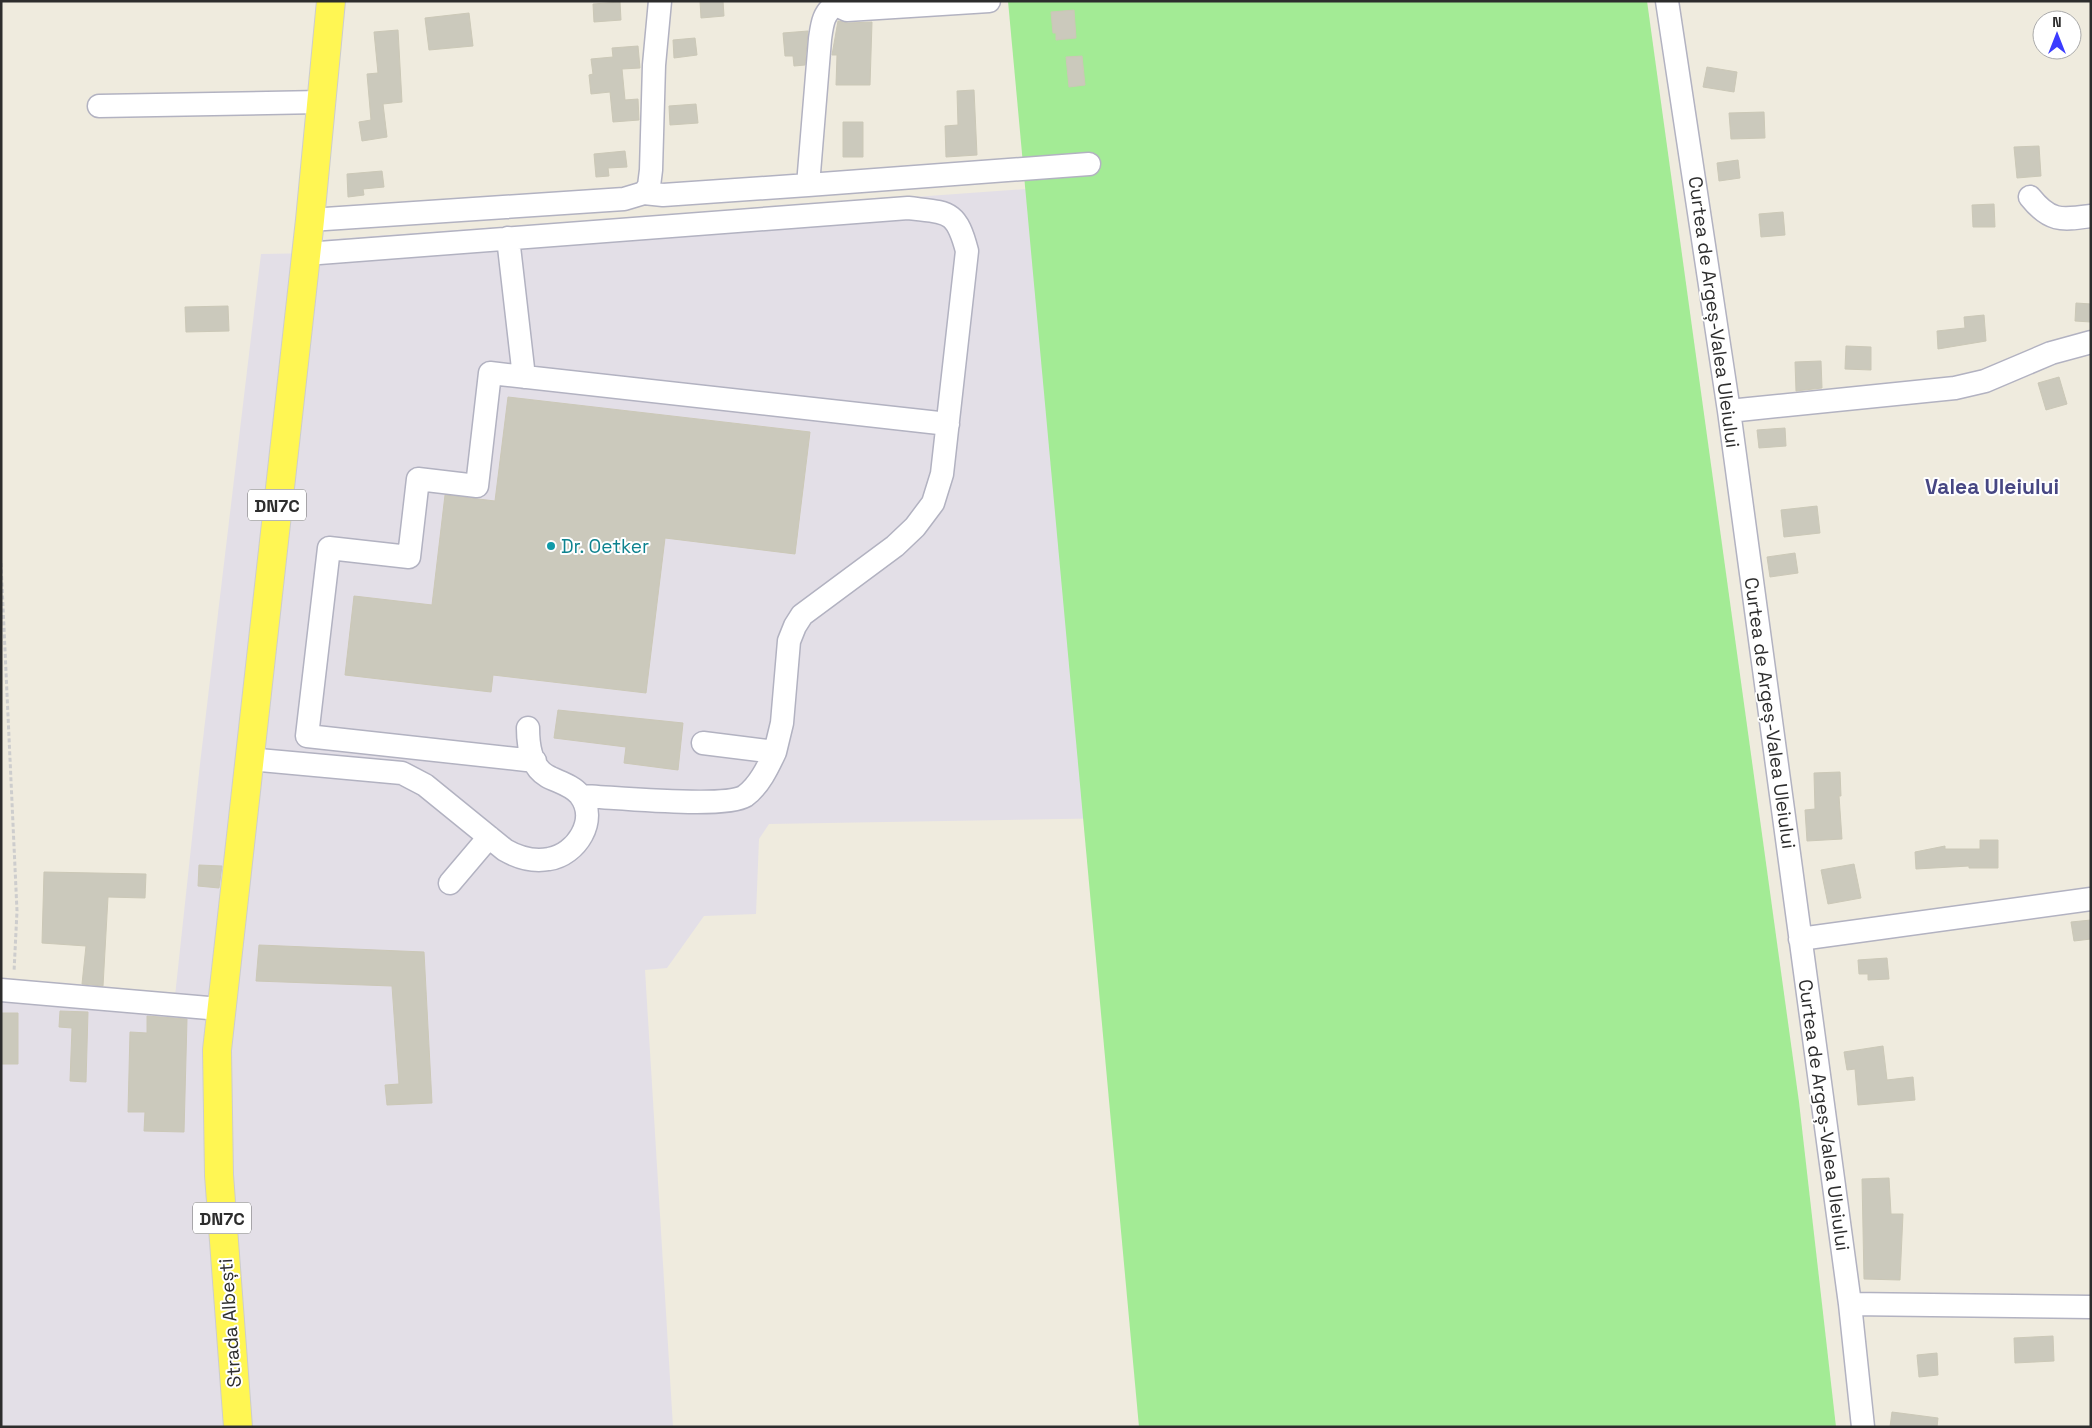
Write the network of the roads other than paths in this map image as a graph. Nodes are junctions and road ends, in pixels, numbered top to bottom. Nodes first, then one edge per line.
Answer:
1 (332, 1) edge
2 (660, 1) edge
3 (989, 1) edge
4 (1667, 1) edge
5 (836, 3) edge
6 (321, 102) junction
7 (99, 106) dead end
8 (1089, 164) dead end
9 (808, 185) junction
10 (644, 193) junction
11 (2030, 197) dead end
12 (2091, 216) edge
13 (310, 220) junction
14 (508, 238) junction
15 (306, 254) junction
16 (2091, 342) edge
17 (524, 377) junction
18 (1729, 411) junction
19 (948, 424) junction
20 (528, 728) dead end
21 (703, 744) dead end
22 (775, 752) junction
23 (249, 759) junction
24 (535, 761) junction
25 (581, 796) junction
26 (489, 837) junction
27 (450, 883) dead end
28 (2091, 899) edge
29 (1800, 939) junction
30 (7, 991) edge
31 (220, 1009) junction
32 (1850, 1304) junction
33 (2091, 1307) edge
34 (238, 1427) edge
35 (1863, 1427) edge

1 - 6 main road, DN7C
2 - 10 street
3 - 5 street
4 - 18 street, Curtea de Argeș-Valea Uleiului
5 - 9 street
6 - 7 street
6 - 13 main road, DN7C
8 - 9 street
9 - 10 street
10 - 13 street
11 - 12 street
13 - 15 main road, DN7C
14 - 15 street
14 - 17 street
14 - 19 street
15 - 23 main road, DN7C
16 - 18 street
17 - 19 street
17 - 24 street
18 - 29 street, Curtea de Argeș-Valea Uleiului
19 - 22 street
20 - 24 street
21 - 22 street
22 - 25 street
23 - 26 street
23 - 31 main road, DN7C
24 - 25 street
25 - 26 street
26 - 27 street
28 - 29 street
29 - 32 street, Curtea de Argeș-Valea Uleiului
30 - 31 street
31 - 34 main road, Strada Albești / DN7C
32 - 33 street
32 - 35 street, Curtea de Argeș-Valea Uleiului

